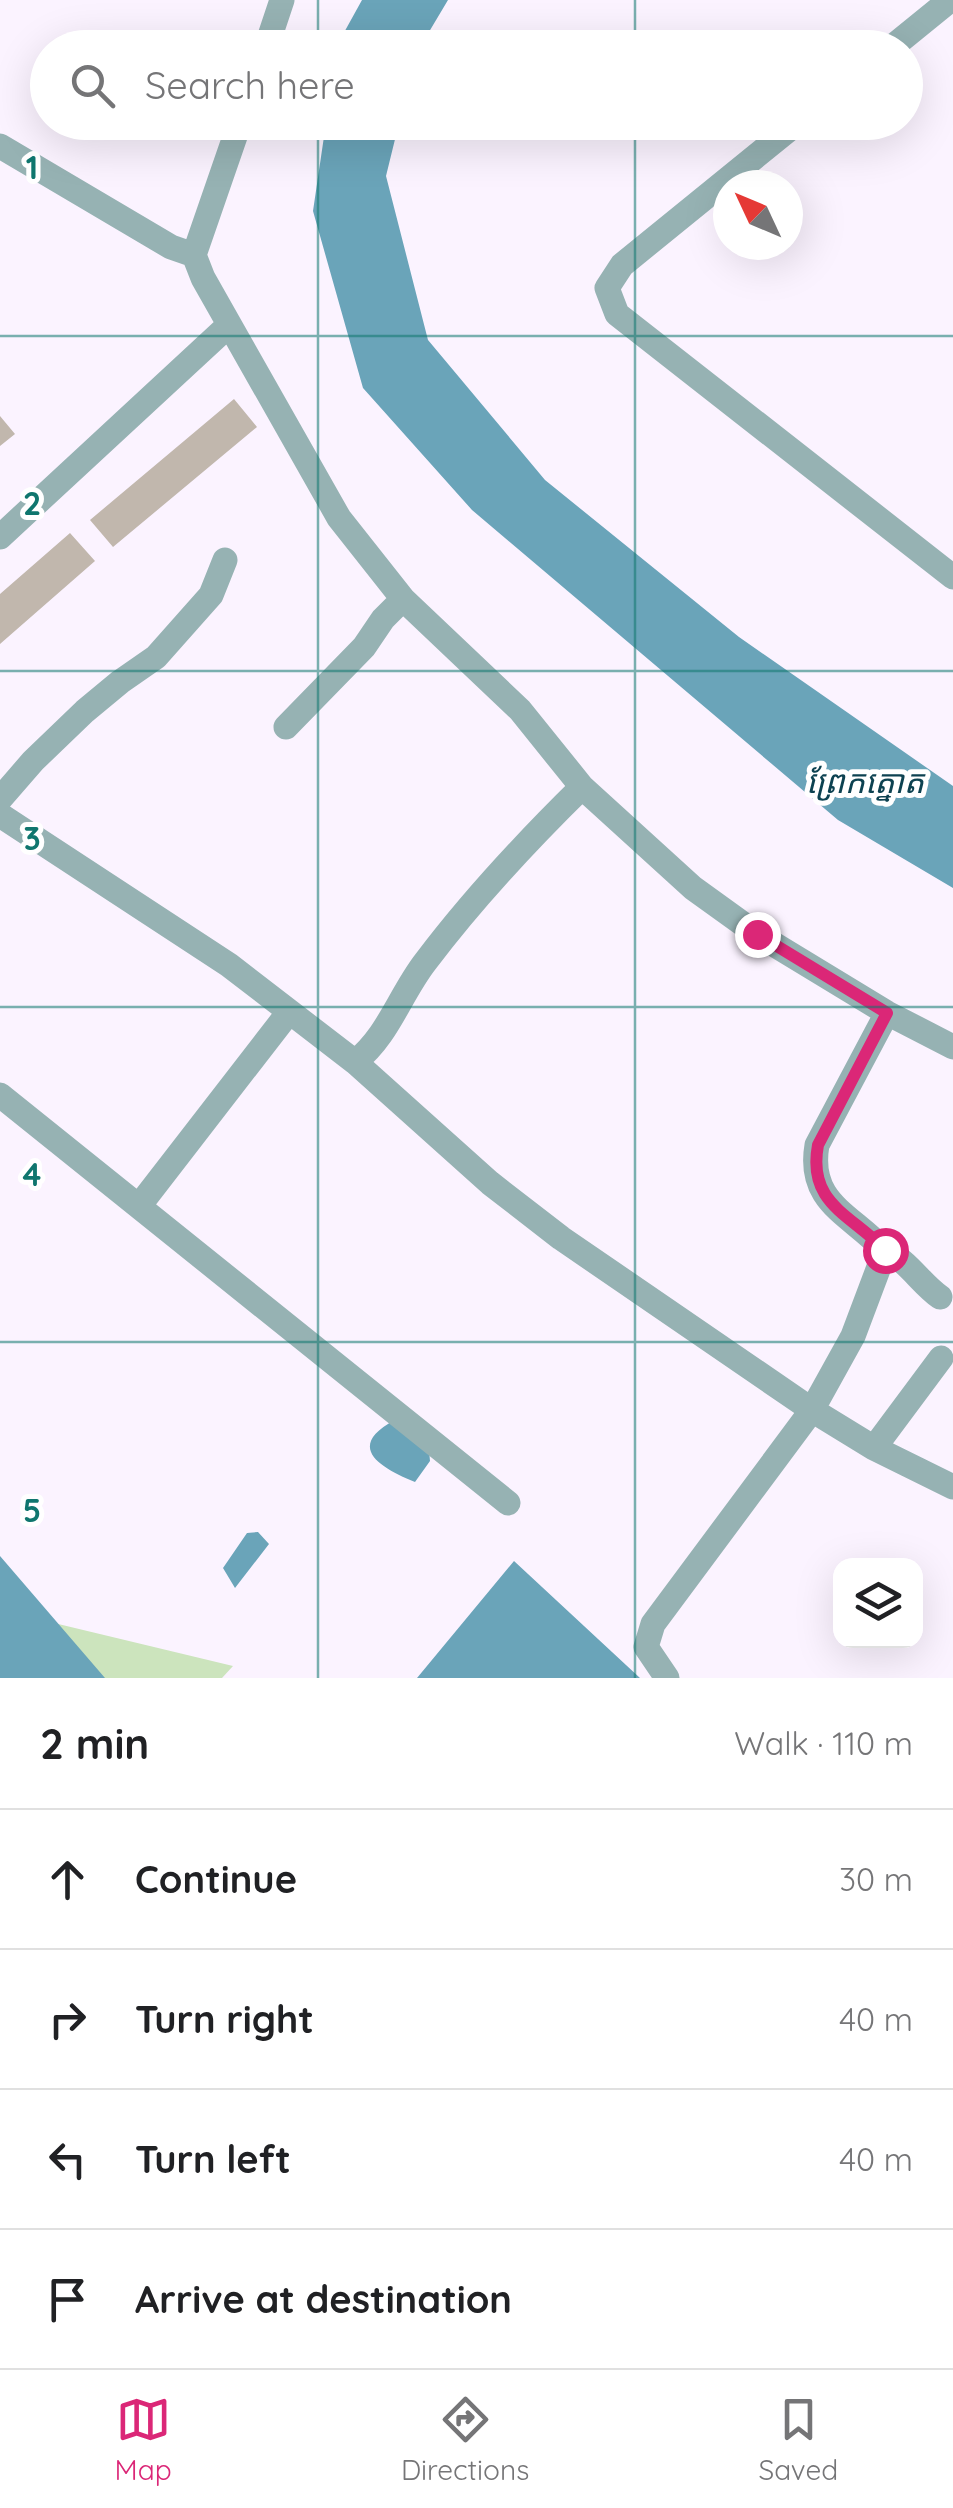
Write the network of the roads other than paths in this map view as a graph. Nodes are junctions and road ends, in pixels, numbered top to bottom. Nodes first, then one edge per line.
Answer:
1 (282, 0) edge
2 (950, 0) edge
3 (272, 30) edge
4 (913, 30) edge
5 (234, 140) edge
6 (776, 140) edge
7 (0, 146) edge
8 (194, 255) junction
9 (229, 325) junction
10 (0, 537) edge
11 (224, 560) dead end
12 (953, 577) edge
13 (403, 599) junction
14 (286, 727) dead end
15 (582, 787) junction
16 (0, 799) edge
17 (0, 815) edge
18 (289, 1012) junction
19 (887, 1013) junction
20 (953, 1047) edge
21 (355, 1062) junction
22 (0, 1095) edge
23 (139, 1206) junction
24 (885, 1250) junction
25 (940, 1297) dead end
26 (941, 1358) dead end
27 (812, 1410) junction
28 (874, 1448) junction
29 (953, 1487) edge
30 (508, 1503) dead end
31 (667, 1678) edge

1 - 3 street
2 - 4 street
5 - 8 street
6 - 12 street
7 - 8 street
8 - 9 street
9 - 10 street
9 - 13 street
11 - 16 street
13 - 14 street
13 - 15 street
15 - 19 street
15 - 21 street
17 - 18 street
18 - 21 street
18 - 23 street
19 - 20 street
19 - 24 street
21 - 27 street
22 - 23 street
23 - 30 street
24 - 25 street
24 - 27 street
26 - 28 street
27 - 28 street
27 - 31 street
28 - 29 street

